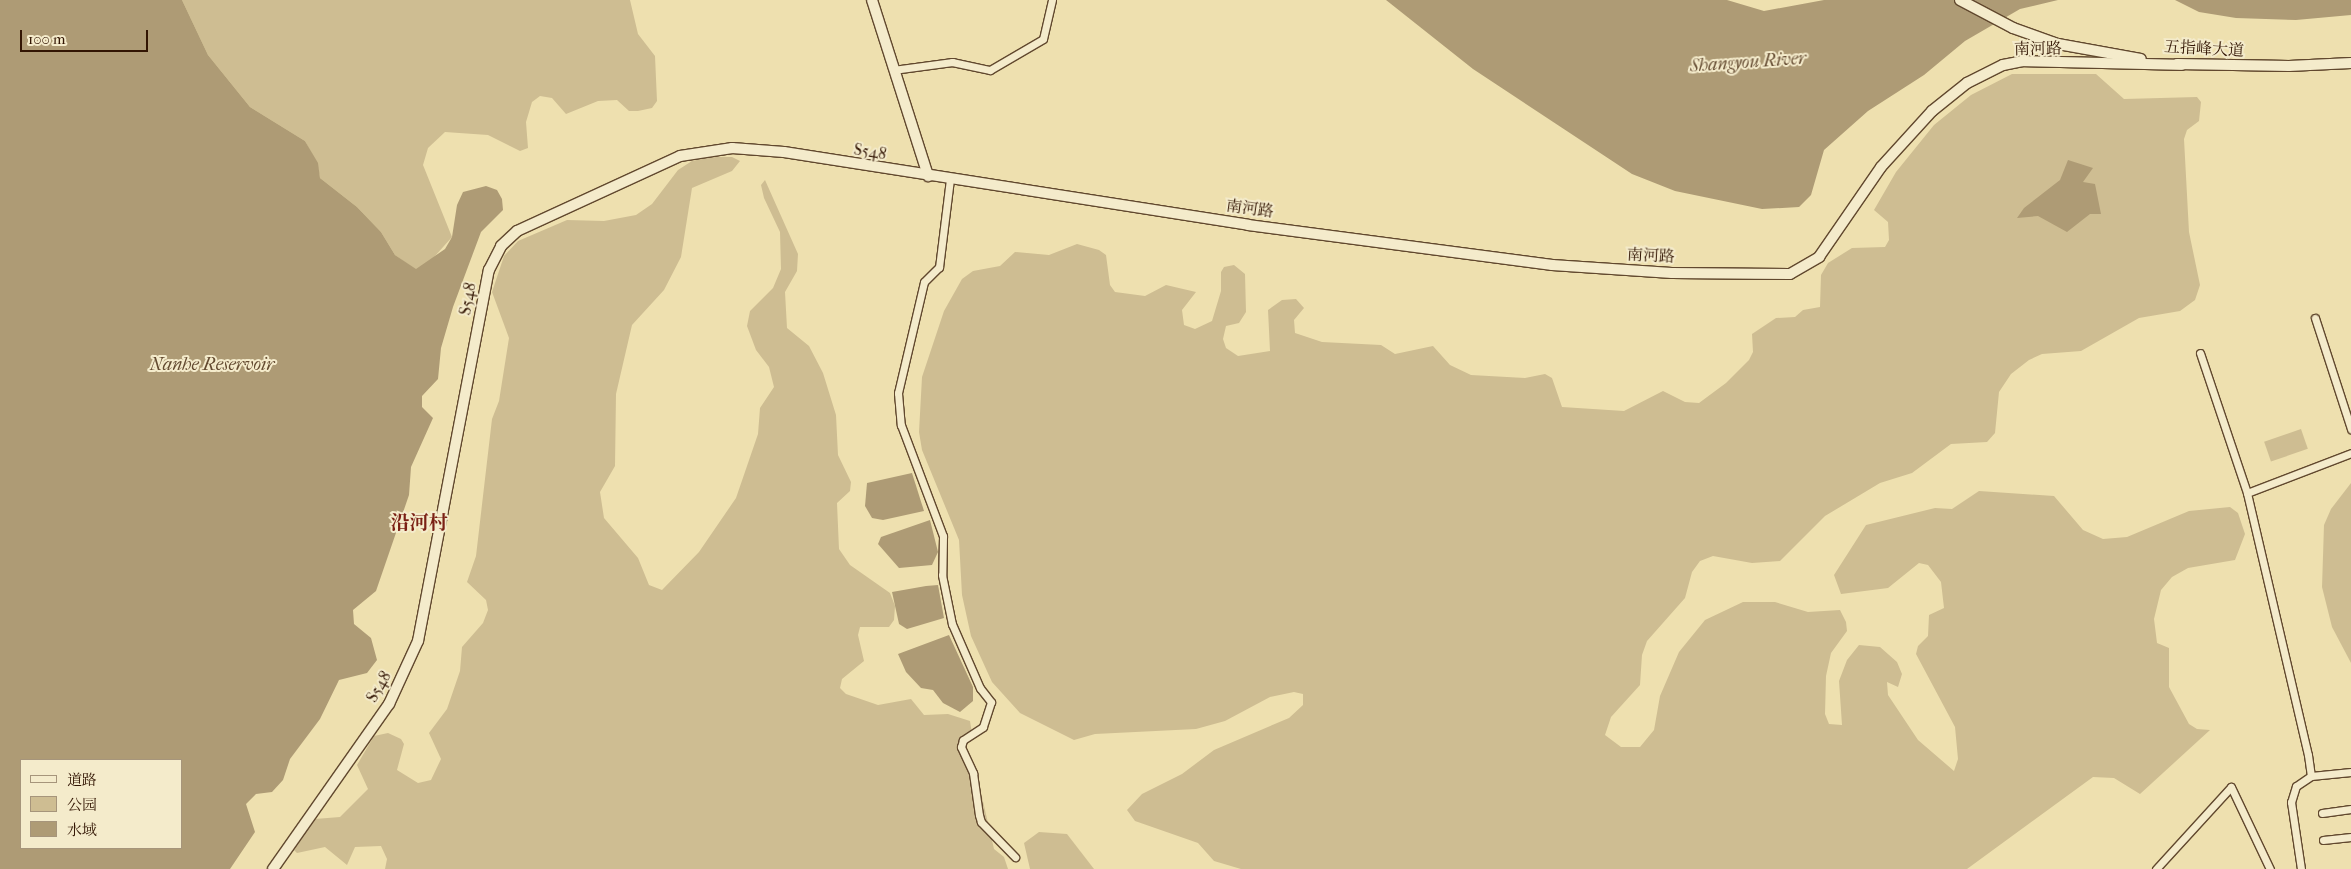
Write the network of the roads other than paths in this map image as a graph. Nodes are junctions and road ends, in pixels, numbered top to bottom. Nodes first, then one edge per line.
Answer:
1 (872, 0) edge
2 (1052, 0) edge
3 (1960, 0) edge
4 (2351, 63) edge
5 (2182, 65) junction
6 (893, 70) junction
7 (928, 176) junction
8 (950, 179) junction
9 (1032, 190) joint
10 (2315, 318) dead end
11 (2200, 353) dead end
12 (2351, 429) edge
13 (2351, 453) edge
14 (2247, 493) junction
15 (2351, 772) edge
16 (2311, 776) junction
17 (2351, 809) edge
18 (2322, 813) dead end
19 (2351, 837) edge
20 (2323, 840) dead end
21 (1015, 857) dead end
22 (273, 869) edge
23 (2156, 869) edge
24 (2270, 869) edge
25 (2301, 869) edge

1 - 6 street
2 - 6 street
3 - 5 street, 五指峰大道
4 - 5 street, 五指峰大道
5 - 9 street, 南河路
6 - 7 street
7 - 8 street, S548
7 - 22 street, S548
8 - 9 street, S548
8 - 21 street
10 - 12 street
11 - 14 street
13 - 14 street
14 - 16 street
15 - 16 street
16 - 25 street
17 - 18 street
19 - 20 street
23 - 24 street

